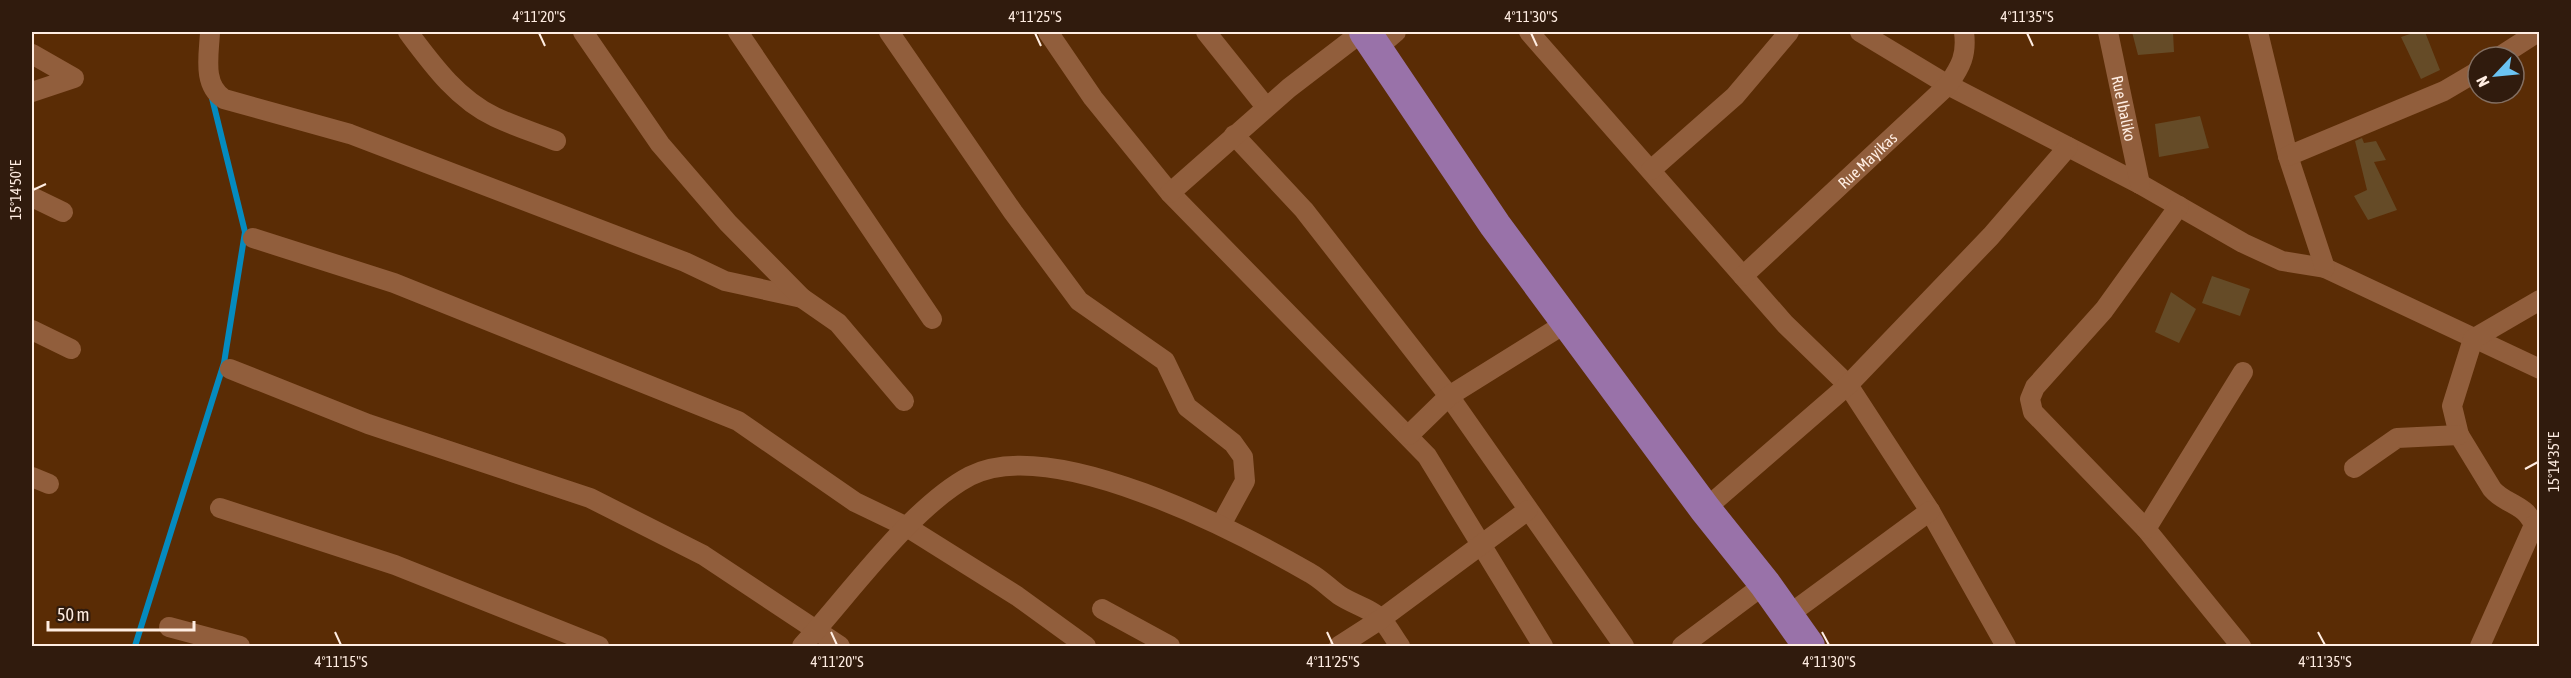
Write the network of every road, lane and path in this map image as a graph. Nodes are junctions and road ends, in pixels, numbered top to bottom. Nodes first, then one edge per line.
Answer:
1 (408, 32) edge
2 (583, 32) edge
3 (738, 32) edge
4 (889, 32) edge
5 (1048, 32) edge
6 (1206, 32) edge
7 (1529, 32) edge
8 (1790, 32) edge
9 (1860, 32) edge
10 (1964, 32) edge
11 (2108, 32) edge
12 (2258, 32) edge
13 (2538, 32) edge
14 (208, 33) edge
15 (1375, 36) edge
16 (2518, 45) edge
17 (32, 54) edge
18 (2466, 78) edge
19 (1948, 85) junction
20 (32, 92) edge
21 (1266, 107) junction
22 (1234, 135) junction
23 (556, 141) dead end
24 (2068, 147) junction
25 (2288, 156) junction
26 (1651, 170) junction
27 (2140, 184) junction
28 (1170, 193) junction
29 (32, 197) edge
30 (2179, 206) junction
31 (63, 212) dead end
32 (253, 238) dead end
33 (2325, 268) junction
34 (1743, 276) junction
35 (802, 298) junction
36 (2540, 300) edge
37 (932, 319) dead end
38 (1566, 323) junction
39 (32, 330) edge
40 (2473, 339) junction
41 (71, 349) dead end
42 (230, 369) dead end
43 (2540, 369) edge
44 (2243, 372) dead end
45 (1848, 385) junction
46 (1449, 396) junction
47 (904, 401) dead end
48 (1409, 435) junction
49 (2459, 435) junction
50 (2354, 468) dead end
51 (220, 508) dead end
52 (1705, 509) junction
53 (1528, 510) junction
54 (1930, 511) junction
55 (1221, 525) junction
56 (907, 527) junction
57 (2536, 527) edge
58 (2146, 529) junction
59 (1481, 546) junction
60 (1765, 584) junction
61 (1102, 609) dead end
62 (1787, 616) junction
63 (1382, 619) junction
64 (169, 627) dead end
65 (817, 630) junction
66 (240, 646) edge
67 (599, 646) edge
68 (802, 646) edge
69 (840, 646) edge
70 (1086, 646) edge
71 (1170, 646) edge
72 (1339, 646) edge
73 (1400, 646) edge
74 (1543, 646) edge
75 (1624, 646) edge
76 (1682, 646) edge
77 (1809, 646) edge
78 (2006, 646) edge
79 (2241, 646) edge
80 (2481, 646) edge

1 - 23 street
2 - 35 street
3 - 37 street
4 - 55 street
5 - 28 street
6 - 21 street
7 - 26 street
8 - 26 street
9 - 19 street
10 - 19 street, Rue Mayikas
11 - 27 street, Rue Ibaliko
12 - 25 street
13 - 16 street
14 - 35 street
15 - 21 street
15 - 38 main road
17 - 20 street
18 - 25 street
19 - 24 street
19 - 34 street, Rue Mayikas
21 - 22 street
22 - 28 street
22 - 46 street
24 - 27 street
24 - 45 street
25 - 33 street
26 - 34 street
27 - 30 street
28 - 48 street
29 - 31 street
30 - 33 street
30 - 58 street
32 - 56 street
33 - 40 street
34 - 45 street
35 - 47 street
36 - 40 street
38 - 46 street
38 - 52 main road
39 - 41 street
40 - 43 street
40 - 49 street
42 - 65 street
44 - 58 street
45 - 52 street
45 - 54 street
46 - 48 street
46 - 53 street
48 - 59 street
49 - 50 street
49 - 57 street
51 - 67 street
52 - 60 main road
53 - 59 street
53 - 75 street
54 - 62 street
54 - 78 street
55 - 56 street
55 - 63 street
56 - 65 street
56 - 70 street
57 - 80 street
58 - 79 street
59 - 63 street
59 - 74 street
60 - 62 main road
60 - 76 street
61 - 71 street
62 - 77 main road
63 - 72 street
63 - 73 street
64 - 66 street
65 - 68 street
65 - 69 street

